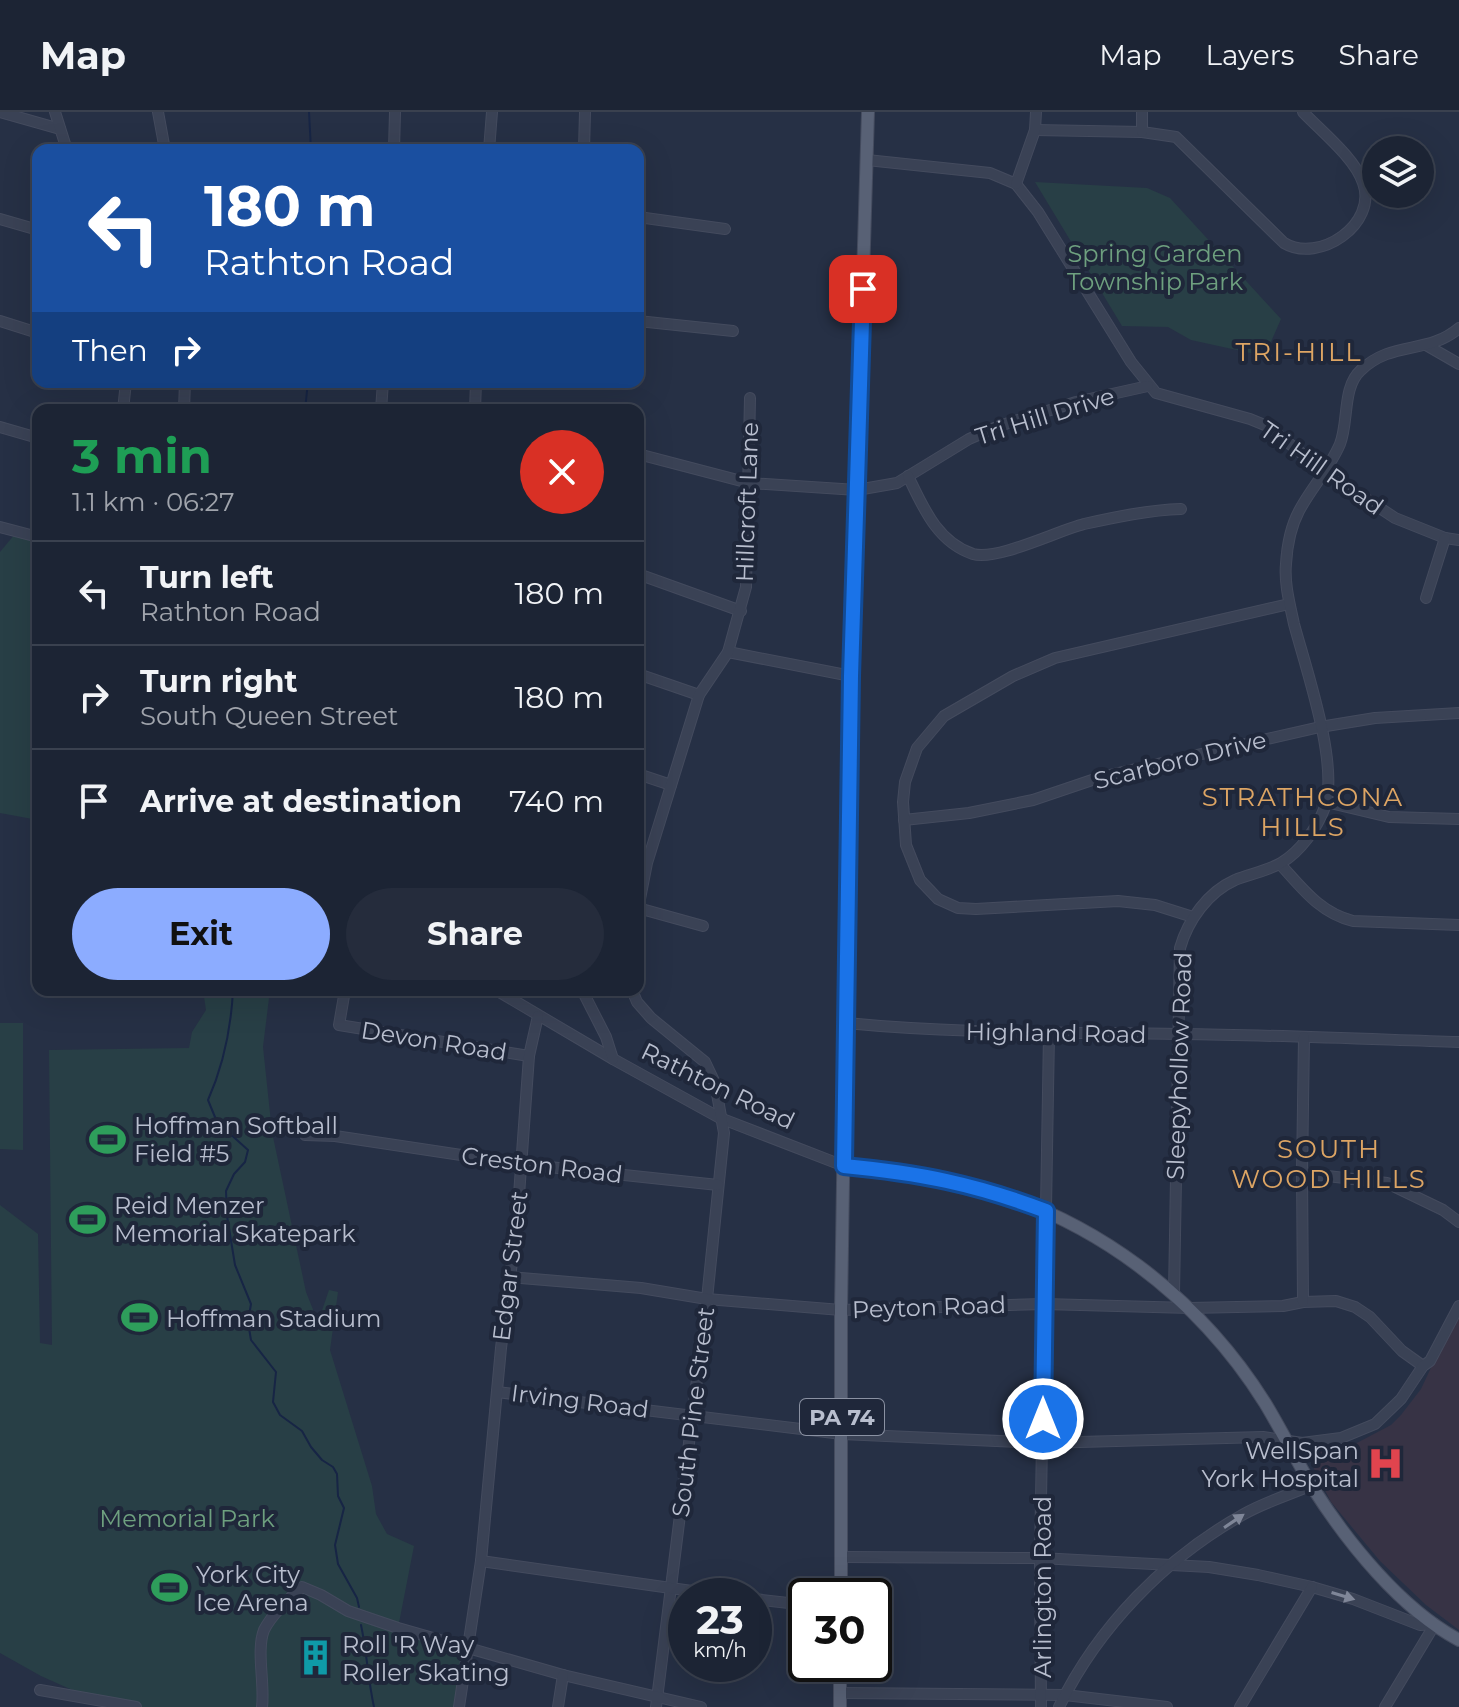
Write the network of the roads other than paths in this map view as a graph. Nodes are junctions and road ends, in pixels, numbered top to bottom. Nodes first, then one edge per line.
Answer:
1 (0, 112) edge
2 (55, 112) edge
3 (158, 112) edge
4 (395, 112) edge
5 (492, 112) edge
6 (585, 112) edge
7 (868, 112) edge
8 (1036, 112) edge
9 (1142, 112) edge
10 (1303, 112) edge
11 (60, 129) junction
12 (1035, 130) junction
13 (1142, 132) junction
14 (65, 144) edge
15 (164, 144) edge
16 (394, 144) edge
17 (489, 144) edge
18 (584, 144) edge
19 (867, 160) junction
20 (1016, 184) junction
21 (644, 218) edge
22 (0, 219) edge
23 (32, 228) edge
24 (725, 229) dead end
25 (0, 321) edge
26 (644, 322) edge
27 (1459, 328) edge
28 (32, 331) edge
29 (733, 331) dead end
30 (1426, 345) junction
31 (1459, 364) edge
32 (1148, 386) junction
33 (750, 398) dead end
34 (0, 427) edge
35 (32, 436) edge
36 (644, 456) edge
37 (1324, 471) junction
38 (908, 476) junction
39 (749, 483) junction
40 (857, 490) junction
41 (1181, 509) dead end
42 (0, 527) edge
43 (32, 535) edge
44 (1445, 538) junction
45 (1459, 540) edge
46 (644, 576) edge
47 (1426, 598) dead end
48 (1289, 604) junction
49 (741, 611) junction
50 (728, 652) junction
51 (644, 676) edge
52 (851, 676) junction
53 (699, 695) junction
54 (1459, 713) edge
55 (1320, 727) junction
56 (644, 776) edge
57 (671, 785) junction
58 (1326, 802) junction
59 (1459, 819) edge
60 (904, 820) junction
61 (1280, 864) junction
62 (644, 878) edge
63 (644, 911) edge
64 (1193, 917) junction
65 (1459, 925) edge
66 (703, 926) dead end
67 (344, 996) edge
68 (506, 996) edge
69 (585, 996) edge
70 (634, 996) edge
71 (538, 1016) junction
72 (846, 1023) junction
73 (1049, 1034) junction
74 (1178, 1034) junction
75 (1304, 1037) junction
76 (1459, 1042) edge
77 (529, 1056) junction
78 (613, 1059) junction
79 (720, 1118) junction
80 (305, 1135) dead end
81 (521, 1164) junction
82 (844, 1166) junction
83 (1302, 1173) junction
84 (718, 1185) junction
85 (1046, 1211) junction
86 (1459, 1222) edge
87 (509, 1277) junction
88 (1174, 1293) junction
89 (707, 1299) junction
90 (1303, 1302) junction
91 (1044, 1304) junction
92 (1459, 1306) edge
93 (1190, 1308) junction
94 (841, 1310) junction
95 (1423, 1366) junction
96 (497, 1392) junction
97 (692, 1415) junction
98 (842, 1434) junction
99 (1287, 1441) junction
100 (1043, 1443) junction
101 (1312, 1485) junction
102 (842, 1557) junction
103 (1040, 1558) junction
104 (481, 1561) junction
105 (1169, 1565) junction
106 (672, 1578) edge
107 (841, 1578) edge
108 (1312, 1587) junction
109 (668, 1589) edge
110 (668, 1612) edge
111 (1435, 1624) junction
112 (1459, 1640) edge
113 (469, 1647) junction
114 (563, 1675) junction
115 (840, 1682) edge
116 (40, 1690) dead end
117 (840, 1693) junction
118 (1043, 1695) junction
119 (1065, 1695) junction
120 (656, 1702) edge
121 (136, 1707) edge
122 (262, 1707) edge
123 (459, 1707) edge
124 (558, 1707) edge
125 (701, 1707) edge
126 (840, 1707) edge
127 (1041, 1707) edge
128 (1059, 1707) edge
129 (1166, 1707) edge
130 (1240, 1707) edge
131 (1385, 1707) edge

1 - 11 street
2 - 11 street
3 - 15 street
4 - 16 street
5 - 17 street
6 - 18 street
7 - 19 main road, PA 74
8 - 12 street
9 - 13 street
10 - 13 street
11 - 14 street
12 - 13 street
12 - 20 street
19 - 20 street
19 - 40 main road, PA 74
20 - 32 street
21 - 24 street
22 - 23 street
25 - 28 street
26 - 29 street
27 - 30 street, Sleepyhollow Road
30 - 31 street
30 - 37 street, Sleepyhollow Road
32 - 37 street, Tri Hill Road
32 - 38 street, Tri Hill Drive
33 - 39 street, Hillcroft Lane
34 - 35 street
36 - 39 street, Tri Hill Drive
37 - 44 street, Tri Hill Road
37 - 48 street, Sleepyhollow Road
38 - 40 street, Tri Hill Drive
38 - 41 street
39 - 40 street, Tri Hill Drive
39 - 49 street, Hillcroft Lane
40 - 52 main road, PA 74
42 - 43 street
44 - 45 street, Tri Hill Road
44 - 47 street
46 - 49 street
48 - 55 street, Sleepyhollow Road
48 - 60 street
49 - 50 street, Hillcroft Lane
50 - 52 street
50 - 53 street, Hillcroft Lane
51 - 53 street
52 - 72 main road, PA 74
53 - 57 street, Hillcroft Lane
54 - 55 street, Scarboro Drive
55 - 58 street, Sleepyhollow Road
55 - 60 street, Scarboro Drive
56 - 57 street
57 - 62 street, Hillcroft Lane
58 - 59 street
58 - 61 street, Sleepyhollow Road
60 - 64 street
61 - 64 street, Sleepyhollow Road
61 - 65 street
63 - 66 street
64 - 74 street, Sleepyhollow Road
67 - 77 street, Devon Road
68 - 71 street, Rathton Road
69 - 78 street
70 - 79 street
71 - 77 street, Edgar Street
71 - 78 street, Rathton Road
72 - 73 street, Highland Road
72 - 82 main road, PA 74
73 - 74 street, Highland Road
73 - 85 street, Arlington Road
74 - 75 street, Highland Road
74 - 88 street, Sleepyhollow Road
75 - 76 street, Highland Road
75 - 83 street
77 - 81 street, Edgar Street
78 - 79 street, Rathton Road
79 - 82 street, Rathton Road
79 - 84 street, South Pine Street
80 - 81 street, Creston Road
81 - 84 street, Creston Road
81 - 87 street, Edgar Street
82 - 85 main road, Rathton Road
82 - 94 main road, PA 74
83 - 86 street
83 - 90 street
84 - 89 street, South Pine Street
85 - 88 main road, Rathton Road
85 - 91 street, Arlington Road
87 - 89 street, Peyton Road
87 - 96 street, Edgar Street
88 - 93 main road, Rathton Road
89 - 94 street, Peyton Road
89 - 97 street, South Pine Street
90 - 93 street, Peyton Road
90 - 95 street, Peyton Road
91 - 93 street, Peyton Road
91 - 94 street, Peyton Road
91 - 100 street, Arlington Road
92 - 95 street, Irving Road
93 - 99 main road, Rathton Road
94 - 98 main road, PA 74
95 - 99 street, Irving Road
96 - 97 street, Irving Road
96 - 104 street, Edgar Street
97 - 98 street, Irving Road
97 - 106 street, South Pine Street
98 - 100 street, Irving Road
98 - 102 main road, PA 74
99 - 100 street, Irving Road
99 - 101 main road, Rathton Road
100 - 103 street, Arlington Road
105 -> 101 street
101 - 111 main road, Rathton Road
102 - 103 street
102 - 107 main road, PA 74
103 - 105 street
103 - 118 street, Arlington Road
104 - 109 street
104 - 113 street, Edgar Street
105 - 108 street
105 - 119 street
108 -> 111 street
108 - 130 street
110 - 120 street, South Pine Street
111 - 112 main road, Rathton Road
111 - 131 street
113 - 114 street
113 - 122 street
113 - 123 street, Edgar Street
114 - 120 street
114 - 124 street
115 - 117 main road
116 - 121 street
117 - 118 street
117 - 126 main road
118 - 119 street
118 - 127 street, Arlington Road
119 - 128 street
119 - 129 street
120 - 125 street

